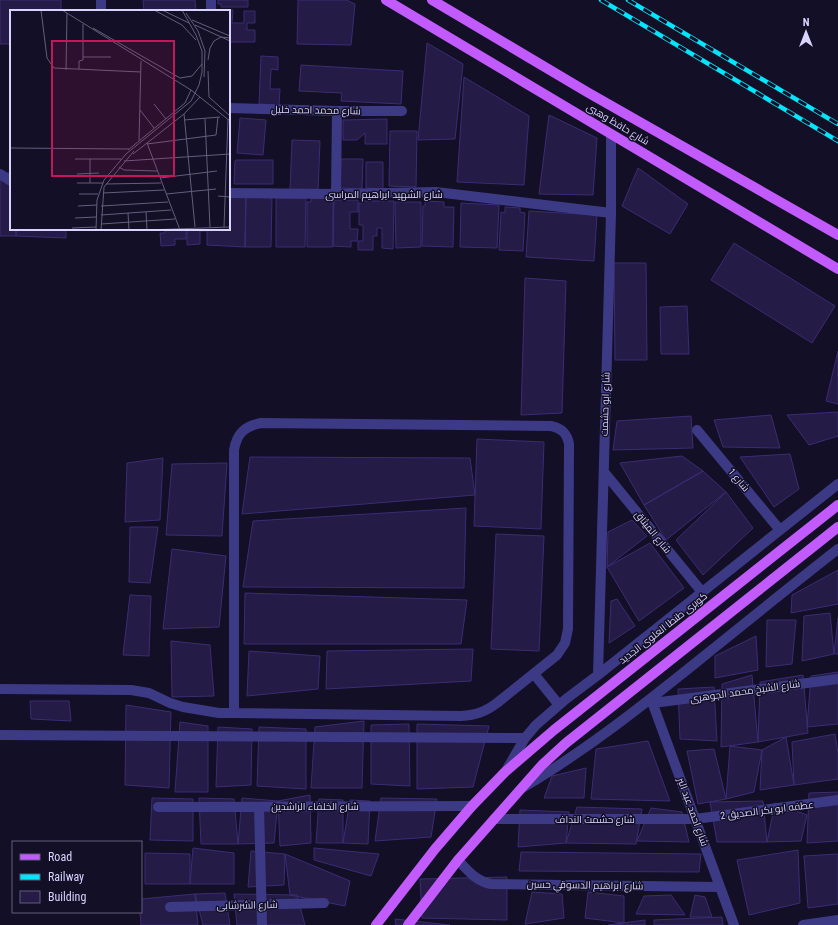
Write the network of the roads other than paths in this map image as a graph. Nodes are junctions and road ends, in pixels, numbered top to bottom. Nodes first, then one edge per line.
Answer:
1 (211, 0) edge
2 (386, 0) edge
3 (432, 0) edge
4 (212, 10) edge
5 (230, 108) edge
6 (336, 111) junction
7 (402, 111) dead end
8 (611, 134) junction
9 (0, 174) edge
10 (10, 180) edge
11 (230, 192) edge
12 (336, 194) junction
13 (610, 213) junction
14 (838, 235) edge
15 (838, 269) edge
16 (697, 430) dead end
17 (604, 472) junction
18 (838, 484) edge
19 (838, 505) edge
20 (838, 527) edge
21 (780, 530) junction
22 (838, 549) edge
23 (702, 592) junction
24 (534, 674) junction
25 (598, 675) junction
26 (838, 679) edge
27 (0, 689) edge
28 (652, 701) junction
29 (559, 705) junction
30 (234, 713) junction
31 (0, 735) edge
32 (525, 738) junction
33 (505, 772) junction
34 (520, 789) junction
35 (838, 800) edge
36 (472, 806) junction
37 (158, 807) dead end
38 (259, 807) junction
39 (494, 819) junction
40 (695, 819) junction
41 (458, 860) junction
42 (720, 887) junction
43 (324, 903) dead end
44 (261, 905) junction
45 (170, 907) dead end
46 (838, 920) edge
47 (262, 925) edge
48 (376, 925) edge
49 (408, 925) edge
50 (734, 925) edge
51 (803, 925) edge

1 - 4 street
2 - 8 main road, شارع حافظ وهبى
3 - 14 main road
5 - 6 street, شارع محمد احمد خليل
6 - 7 street, شارع محمد احمد خليل
6 - 12 street
8 - 13 street, شارع ابو حشمت
8 - 15 main road, شارع حافظ وهبى
9 - 10 street
11 - 12 street, شارع الشهيد ابراهيم المراسى
12 - 13 street, شارع الشهيد ابراهيم المراسى
13 - 17 street, شارع ابو حشمت
16 - 21 street, شارع 1
17 - 23 street, شارع الميثاق
17 - 25 street, شارع ابو حشمت
18 - 21 street
19 - 33 main road, كوبرى طنطا العلوى الجديد
20 - 34 main road
21 - 23 street
22 - 28 street
23 - 25 street
24 - 29 street
24 - 30 street
24 - 30 street
25 - 29 street
26 - 28 street, شارع الشيخ محمد الجوهرى
27 - 30 street
28 - 34 street
28 - 40 street, شارع احمد عبد البر
29 - 32 street
31 - 32 street
32 - 33 street
33 - 36 main road, كوبرى طنطا العلوى الجديد
34 - 39 main road
35 - 40 street, عطفه ابو بكر الصديق 2
36 - 38 street, شارع الخلفاء الراشدين
36 - 48 main road, كوبرى طنطا العلوى الجديد
37 - 38 street, شارع الخلفاء الراشدين
38 - 44 street
39 - 40 street, شارع حشمت النداف
39 - 41 main road
40 - 42 street, شارع احمد عبد البر
41 - 42 street, شارع ابراهيم الدسوقي حسين
41 - 49 main road
42 - 50 street, شارع احمد عبد البر
43 - 44 street, شارع الشرشابى
44 - 45 street, شارع الشرشابى
44 - 47 street
46 - 51 street

